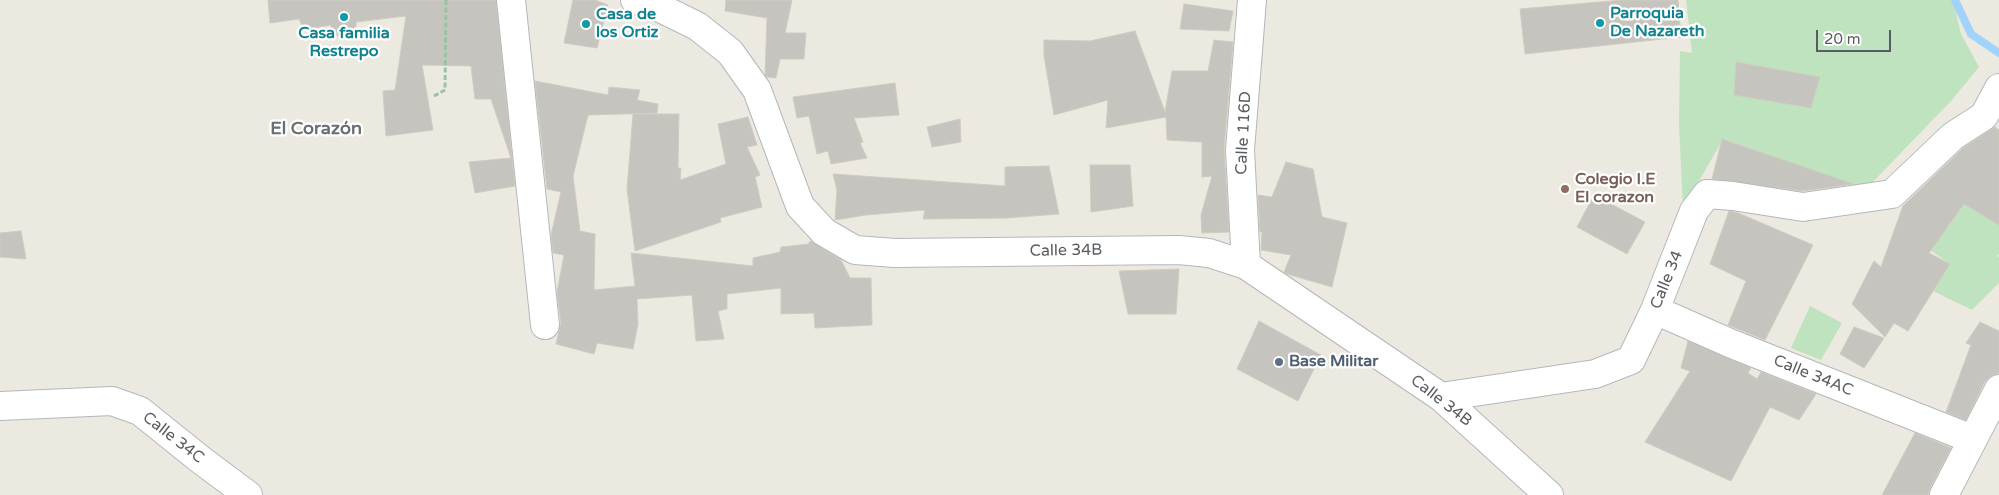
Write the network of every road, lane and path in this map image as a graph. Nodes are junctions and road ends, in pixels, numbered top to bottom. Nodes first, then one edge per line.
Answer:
1 (446, 0) edge
2 (511, 0) edge
3 (634, 0) edge
4 (1252, 0) edge
5 (1999, 88) edge
6 (434, 96) dead end
7 (1246, 265) junction
8 (1655, 310) junction
9 (544, 324) dead end
10 (1999, 388) edge
11 (1441, 397) junction
12 (0, 406) edge
13 (1972, 439) junction
14 (248, 495) edge
15 (1549, 495) edge
16 (1944, 495) edge

1 - 6 path
2 - 9 street
3 - 7 street, Calle 34B
4 - 7 street, Calle 116D
5 - 8 street, Calle 34
7 - 11 street, Calle 34B
8 - 11 street, Calle 34
8 - 13 street, Calle 34AC
10 - 13 street
11 - 15 street, Calle 34B
12 - 14 street, Calle 34C
13 - 16 street

